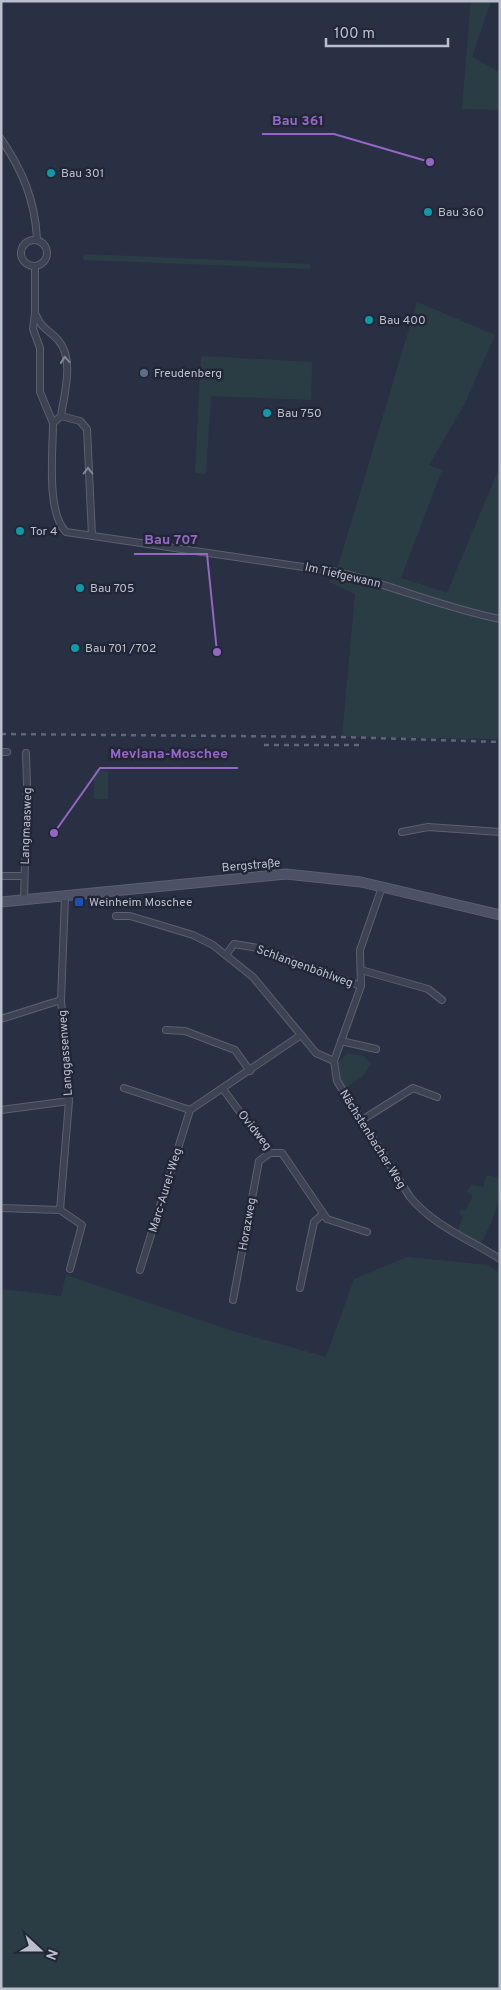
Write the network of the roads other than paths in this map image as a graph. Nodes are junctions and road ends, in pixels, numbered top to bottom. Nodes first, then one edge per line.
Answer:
1 (1, 139) edge
2 (37, 239) junction
3 (35, 266) junction
4 (35, 313) junction
5 (61, 416) junction
6 (53, 423) junction
7 (92, 536) junction
8 (500, 620) edge
9 (26, 752) dead end
10 (402, 832) dead end
11 (500, 832) edge
12 (1, 876) edge
13 (24, 876) junction
14 (382, 887) junction
15 (64, 896) junction
16 (24, 900) junction
17 (1, 902) edge
18 (500, 915) edge
19 (116, 916) dead end
20 (226, 955) junction
21 (361, 970) junction
22 (361, 986) junction
23 (61, 1000) junction
24 (442, 1000) dead end
25 (1, 1019) edge
26 (166, 1030) dead end
27 (301, 1035) junction
28 (341, 1041) junction
29 (376, 1049) dead end
30 (334, 1061) junction
31 (250, 1071) junction
32 (124, 1088) dead end
33 (223, 1089) junction
34 (437, 1097) dead end
35 (69, 1101) junction
36 (1, 1110) edge
37 (190, 1110) junction
38 (362, 1120) junction
39 (270, 1153) junction
40 (1, 1208) edge
41 (60, 1210) junction
42 (323, 1214) junction
43 (367, 1232) dead end
44 (500, 1259) edge
45 (70, 1269) dead end
46 (140, 1270) dead end
47 (300, 1288) dead end
48 (233, 1300) dead end

1 - 2 street
2 - 3 street
2 - 3 street
3 - 4 street
5 -> 4 street
4 - 6 street
5 - 6 street
7 -> 5 street
6 - 7 street, Im Tiefgewann
7 - 8 street, Im Tiefgewann
9 - 13 street, Langmaasweg
10 - 11 street
12 - 13 street
13 - 16 street, Langmaasweg
14 - 15 main road, Bergstraße
14 - 18 main road, Bergstraße
14 - 21 street
15 - 16 main road, Bergstraße
15 - 23 street, Langgassenweg
16 - 17 main road, Bergstraße
19 - 20 street
20 - 22 street, Schlangenböhlweg
20 - 27 street
21 - 22 street
21 - 24 street, Schlangenböhlweg
22 - 28 street
23 - 25 street
23 - 35 street, Langgassenweg
26 - 31 street
27 - 30 street
27 - 31 street
28 - 29 street
28 - 30 street
30 - 38 street, Nächstenbacher Weg
31 - 33 street
32 - 37 street
33 - 37 street
33 - 39 street, Ovidweg
34 - 38 street
35 - 36 street
35 - 41 street, Langgassenweg
37 - 46 street, Marc-Aurel-Weg
38 - 44 street, Nächstenbacher Weg
39 - 42 street, Ovidweg
39 - 48 street, Horazweg
40 - 41 street
41 - 45 street
42 - 43 street, Ovidweg
42 - 47 street

